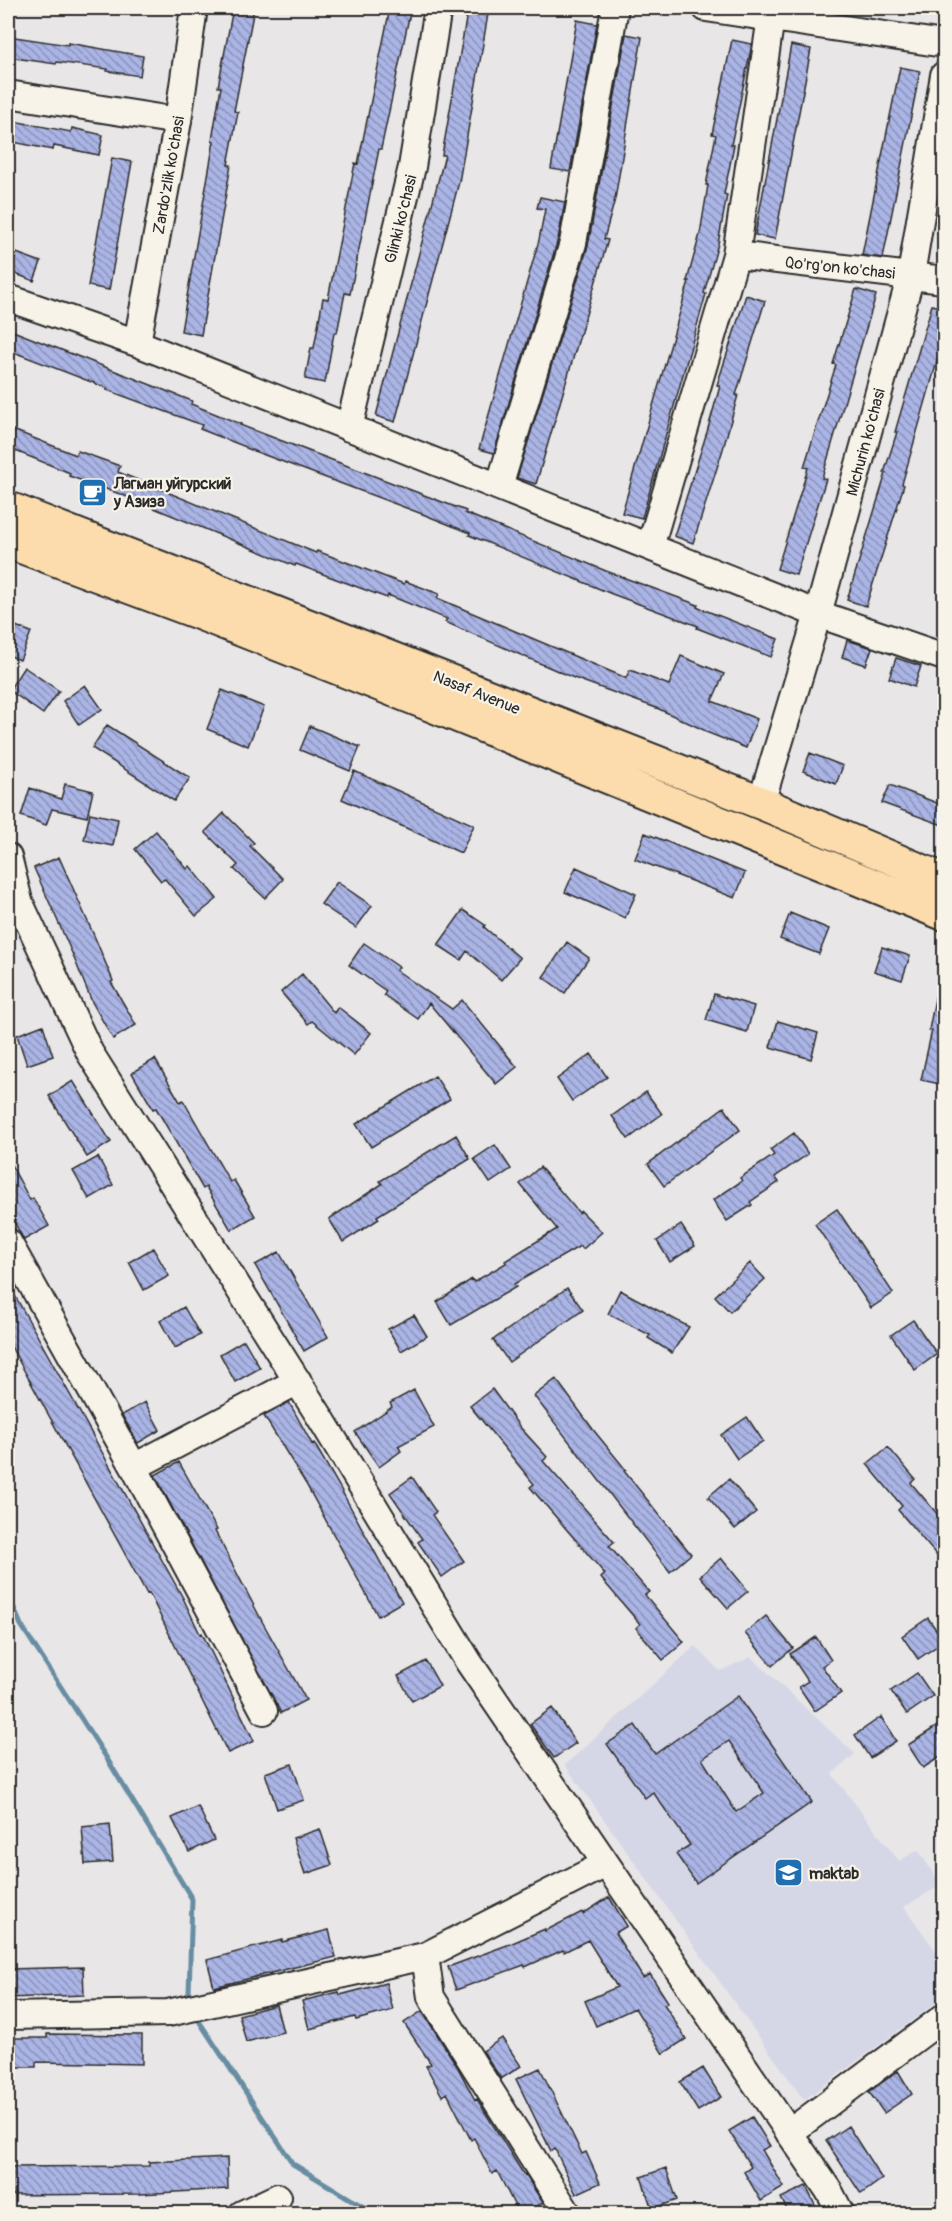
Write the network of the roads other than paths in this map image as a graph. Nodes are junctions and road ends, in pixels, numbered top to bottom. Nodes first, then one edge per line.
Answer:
1 (195, 8) edge
2 (438, 8) edge
3 (615, 8) edge
4 (706, 8) edge
5 (771, 18) junction
6 (945, 44) edge
7 (945, 75) edge
8 (8, 94) edge
9 (942, 101) edge
10 (178, 121) junction
11 (736, 255) junction
12 (911, 275) junction
13 (945, 280) edge
14 (8, 298) edge
15 (137, 342) junction
16 (349, 428) junction
17 (499, 487) junction
18 (8, 508) edge
19 (8, 542) edge
20 (650, 547) junction
21 (818, 614) junction
22 (945, 657) edge
23 (760, 803) junction
24 (8, 857) edge
25 (945, 880) edge
26 (945, 914) edge
27 (8, 1242) edge
28 (298, 1381) junction
29 (134, 1467) junction
30 (264, 1711) dead end
31 (606, 1864) junction
32 (425, 1956) junction
33 (8, 2016) edge
34 (945, 2017) edge
35 (789, 2133) junction
36 (278, 2197) dead end
37 (242, 2214) edge
38 (568, 2214) edge
39 (841, 2214) edge

1 - 10 street, Zardo'zlik ko'chasi
2 - 16 street, Glinki ko'chasi
3 - 17 street
4 - 5 street
5 - 6 street
5 - 11 street
7 - 9 street, Michurin ko'chasi
8 - 10 street
9 - 12 street, Michurin ko'chasi
10 - 15 street, Zardo'zlik ko'chasi
11 - 12 street, Qo'rg'on ko'chasi
11 - 20 street
12 - 13 street, Qo'rg'on ko'chasi
12 - 21 street, Michurin ko'chasi
14 - 15 street
15 - 16 street
16 - 17 street
17 - 20 street
18 - 23 main road, Nasaf Avenue
19 - 26 main road, Nasaf Avenue
20 - 21 street
21 - 22 street
21 - 23 street, Michurin ko'chasi
23 - 25 main road, Nasaf Avenue
24 - 28 street
27 - 29 street
28 - 29 street
28 - 31 street
29 - 30 street
31 - 32 street
31 - 35 street
32 - 33 street
32 - 38 street
34 - 35 street
35 - 39 street
36 - 37 street

